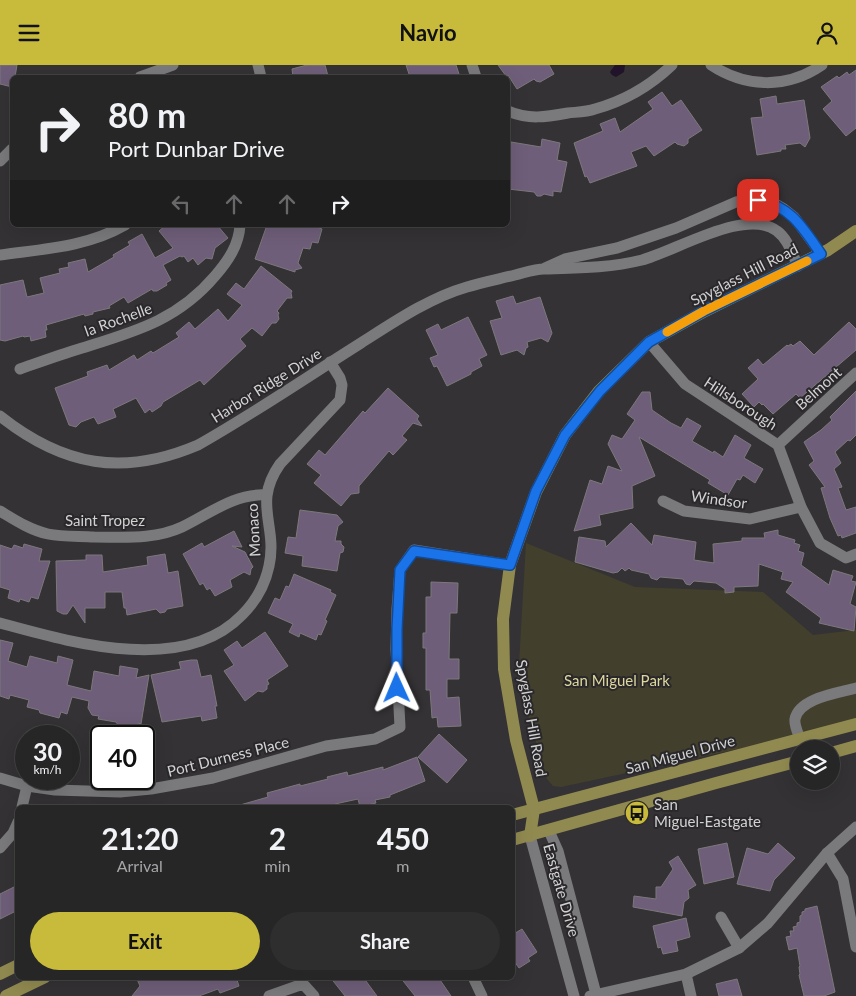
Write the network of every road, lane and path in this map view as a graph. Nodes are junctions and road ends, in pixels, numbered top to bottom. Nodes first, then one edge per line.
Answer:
1 (173, 65) edge
2 (672, 65) edge
3 (711, 65) edge
4 (822, 65) edge
5 (146, 75) edge
6 (510, 112) edge
7 (10, 151) edge
8 (0, 161) edge
9 (742, 201) junction
10 (744, 224) junction
11 (121, 227) edge
12 (240, 227) edge
13 (856, 231) edge
14 (821, 254) junction
15 (0, 255) edge
16 (798, 266) junction
17 (544, 269) junction
18 (649, 342) junction
19 (330, 362) junction
20 (20, 369) dead end
21 (856, 373) edge
22 (0, 416) edge
23 (778, 445) junction
24 (266, 495) junction
25 (663, 501) dead end
26 (801, 507) junction
27 (0, 511) edge
28 (856, 554) edge
29 (510, 565) junction
30 (0, 623) edge
31 (856, 688) edge
32 (856, 724) edge
33 (800, 739) junction
34 (856, 747) edge
35 (840, 751) edge
36 (790, 763) edge
37 (0, 778) edge
38 (15, 782) edge
39 (26, 790) edge
40 (55, 790) edge
41 (22, 805) edge
42 (534, 809) junction
43 (515, 814) edge
44 (856, 827) edge
45 (15, 829) edge
46 (549, 831) junction
47 (530, 836) junction
48 (515, 840) edge
49 (0, 848) edge
50 (827, 853) junction
51 (721, 917) dead end
52 (856, 947) edge
53 (739, 948) junction
54 (15, 966) edge
55 (0, 974) edge
56 (686, 974) junction
57 (39, 980) edge
58 (474, 980) edge
59 (593, 995) edge
60 (6, 996) edge
61 (269, 996) edge
62 (314, 996) edge
63 (482, 996) edge
64 (574, 996) edge
65 (691, 996) edge

1 - 5 street
2 - 6 street
3 - 4 street
7 - 8 street
9 - 10 street
9 - 14 street, Harbor Ridge Drive
9 - 17 street, Harbor Ridge Drive
10 - 16 street, Harbor Ridge Drive
10 - 17 street, Harbor Ridge Drive
11 - 15 street
12 - 20 street, la Rochelle
13 - 14 main road, Spyglass Hill Road
14 - 16 main road, Spyglass Hill Road
16 - 18 main road, Spyglass Hill Road
17 - 19 street, Harbor Ridge Drive
18 - 23 street, Hillsborough
18 - 29 main road, Spyglass Hill Road
19 - 22 street, Harbor Ridge Drive
19 - 24 street, Monaco
21 - 23 street, Belmont
23 - 26 street, Hillsborough
24 - 27 street, Saint Tropez
24 - 30 street, Monaco
25 - 26 street, Windsor
26 - 28 street, Hillsborough
29 - 40 street, Port Durness Place
29 - 42 main road, Spyglass Hill Road
31 - 33 street
32 - 33 main road, San Miguel Drive
33 - 42 main road, San Miguel Drive
34 - 35 main road
36 - 46 main road
37 - 38 street, Port Durness Place
39 - 41 street
42 - 43 main road, San Miguel Drive
42 - 46 main road, Eastgate Drive
42 - 47 main road, Eastgate Drive
44 - 50 street
45 - 49 street
46 - 47 main road
46 - 59 street, Eastgate Drive
47 - 48 main road
47 - 64 street, Eastgate Drive
50 - 52 street
50 - 53 street
51 - 53 street
53 - 56 street
54 - 55 main road
56 - 59 street
56 - 65 street
57 - 60 main road
58 - 63 street
61 - 62 street

